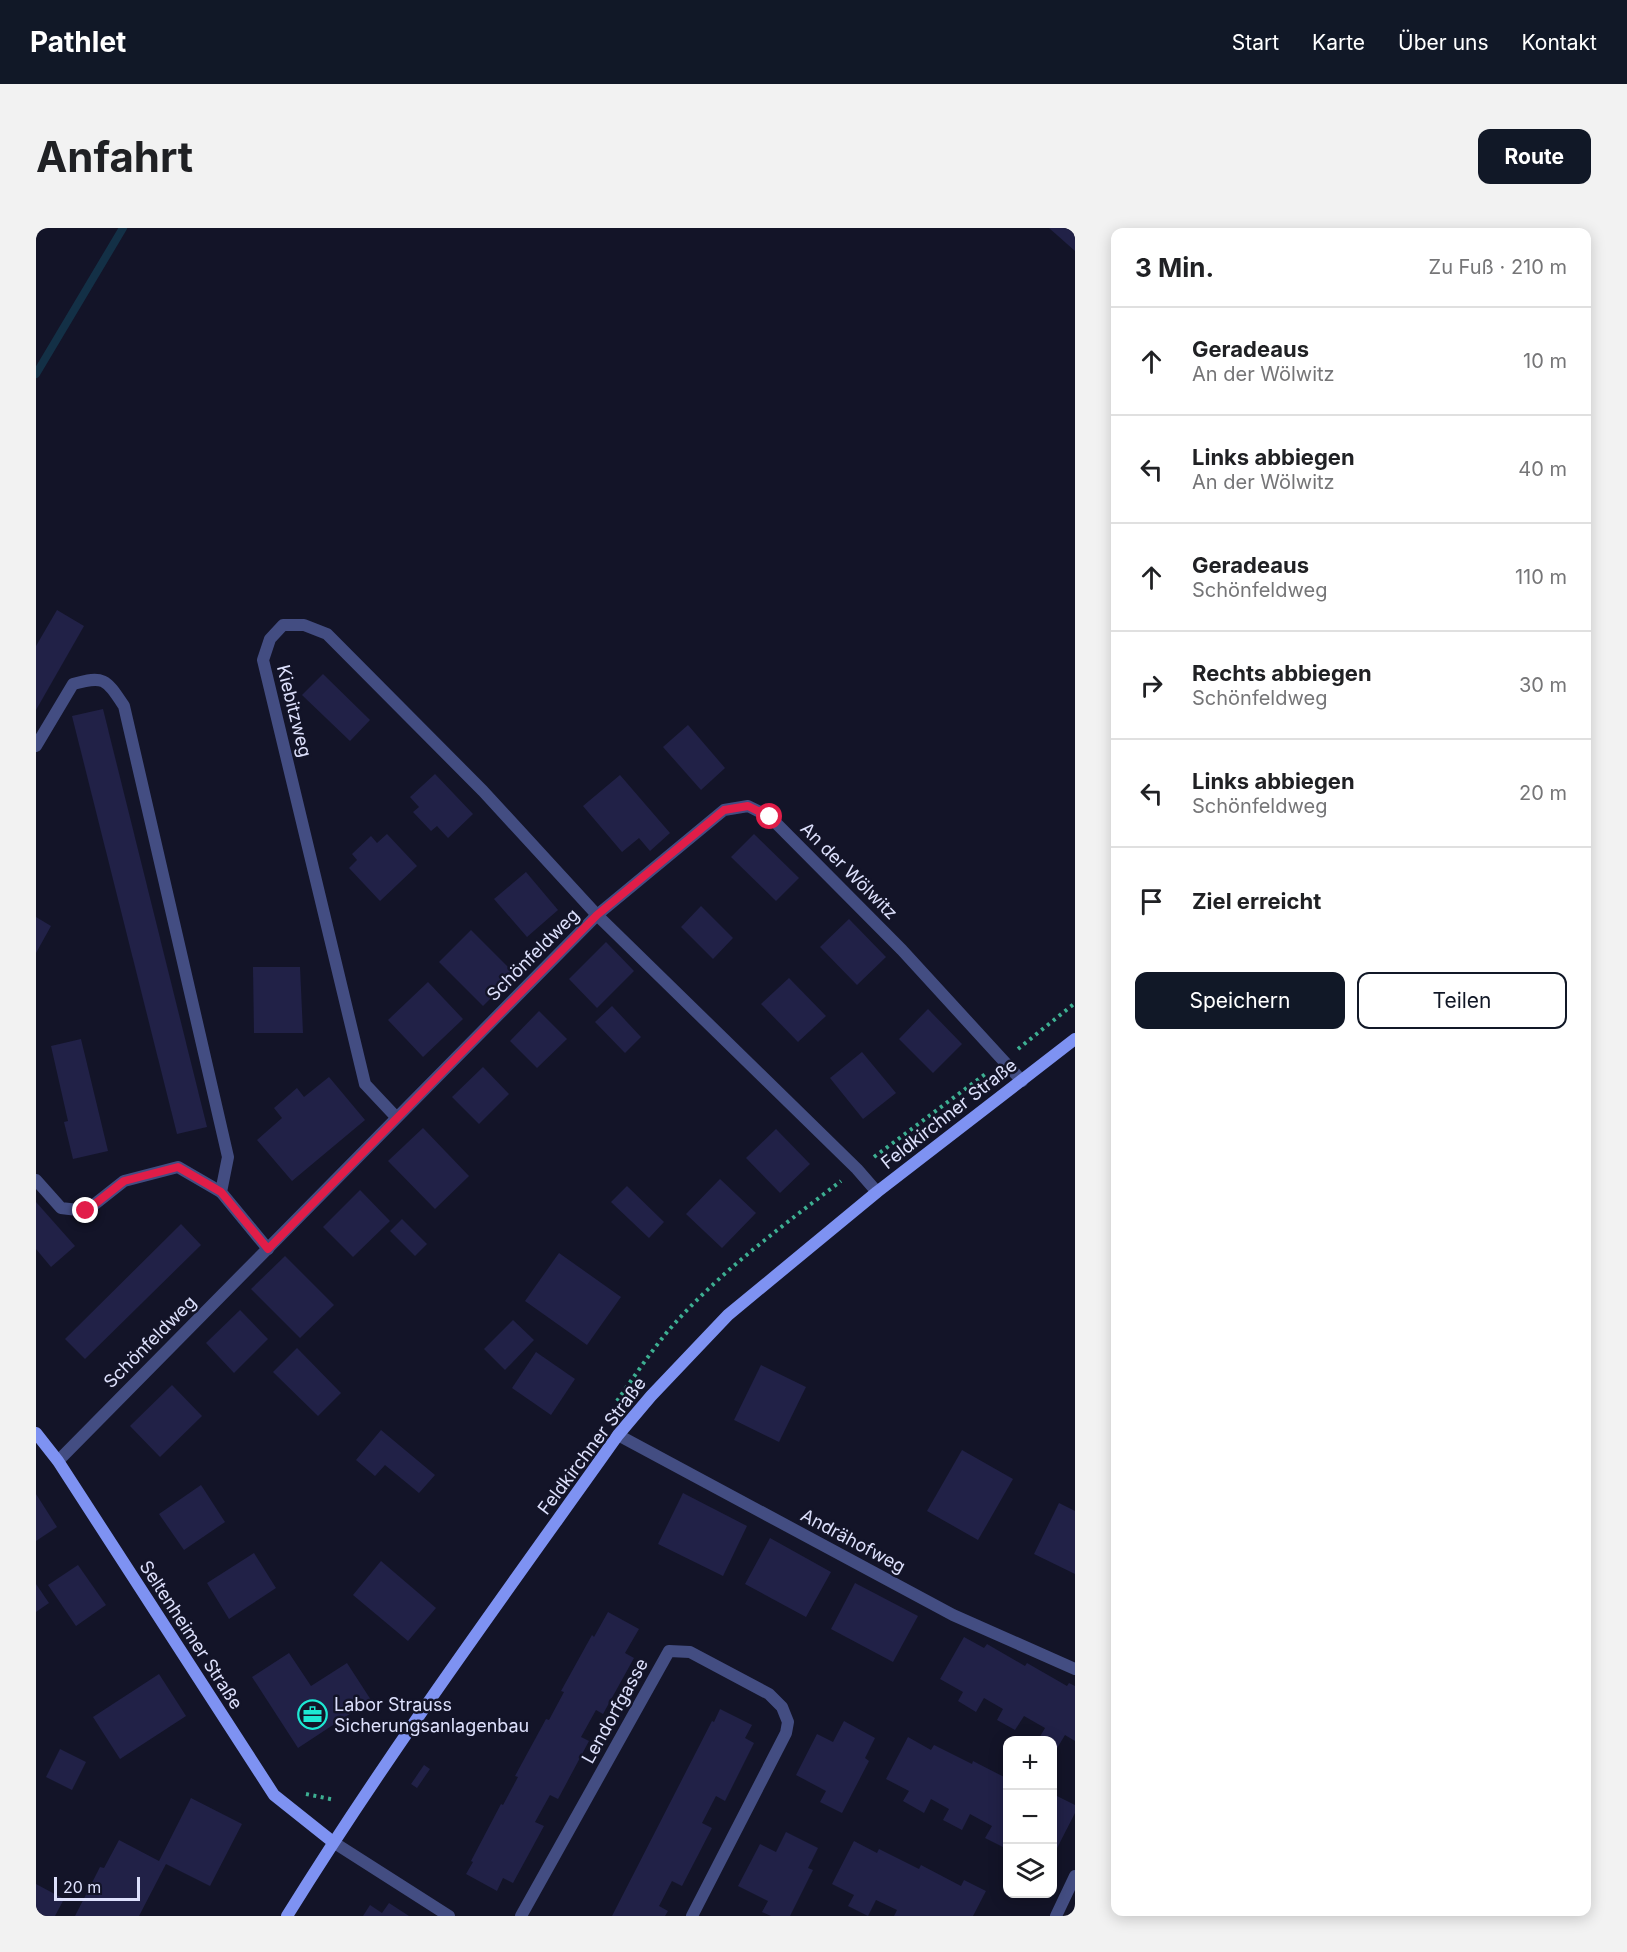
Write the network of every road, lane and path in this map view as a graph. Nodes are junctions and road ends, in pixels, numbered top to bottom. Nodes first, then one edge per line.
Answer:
1 (36, 746) edge
2 (597, 915) junction
3 (1075, 1039) edge
4 (1022, 1081) junction
5 (396, 1118) junction
6 (36, 1180) edge
7 (221, 1192) junction
8 (877, 1192) junction
9 (268, 1249) junction
10 (36, 1433) edge
11 (618, 1435) junction
12 (58, 1461) junction
13 (1075, 1669) edge
14 (333, 1842) junction
15 (1075, 1876) edge
16 (287, 1916) edge
17 (449, 1916) edge
18 (521, 1916) edge
19 (692, 1916) edge
20 (1056, 1916) edge

1 - 7 street
2 - 4 street, An der Wölwitz
2 - 5 street, Schönfeldweg
2 - 5 street, Kiebitzweg
2 - 8 street, Schönfeldweg
3 - 4 main road, Feldkirchner Straße
4 - 8 main road, Feldkirchner Straße
5 - 9 street, Schönfeldweg
6 - 7 street
7 - 9 street
8 - 11 main road, Feldkirchner Straße
9 - 12 street, Schönfeldweg
10 - 12 main road, Seltenheimer Straße
11 - 13 street, Andrähofweg
11 - 14 main road, Feldkirchner Straße
12 - 14 main road, Seltenheimer Straße
14 - 16 main road, Feldkirchner Straße
14 - 17 street
15 - 20 street
18 - 19 street, Lendorfgasse

